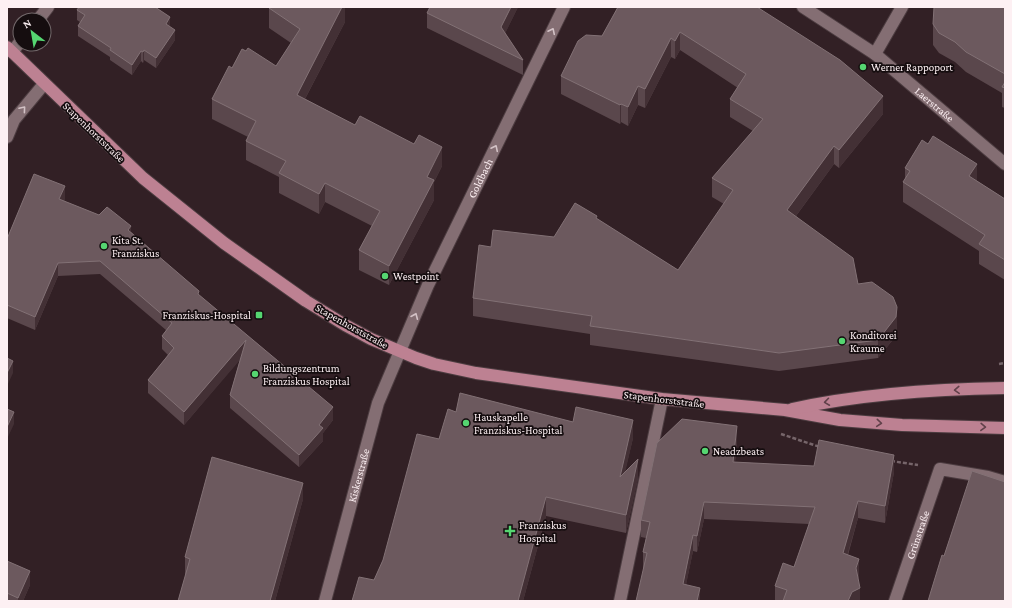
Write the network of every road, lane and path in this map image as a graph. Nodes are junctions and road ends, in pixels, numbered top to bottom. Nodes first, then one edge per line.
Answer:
1 (564, 7) edge
2 (803, 7) edge
3 (902, 7) edge
4 (9, 50) edge
5 (875, 54) junction
6 (44, 84) junction
7 (7, 137) edge
8 (1005, 164) edge
9 (400, 352) junction
10 (1005, 388) edge
11 (662, 399) junction
12 (785, 410) junction
13 (1005, 428) edge
14 (1005, 482) edge
15 (325, 601) edge
16 (620, 601) edge
17 (895, 601) edge

9 -> 1 street, Goldbach
2 - 5 street, Laerstraße
3 - 5 street
4 - 6 main road, Stapenhorststraße
5 - 8 street, Laerstraße
7 -> 6 street
6 - 9 main road, Stapenhorststraße
9 - 11 main road, Stapenhorststraße
9 - 15 street, Kiskerstraße
10 -> 12 main road, Stapenhorststraße
11 - 12 main road, Stapenhorststraße
11 - 16 street
12 -> 13 main road, Stapenhorststraße
14 - 17 street, Grünstraße

